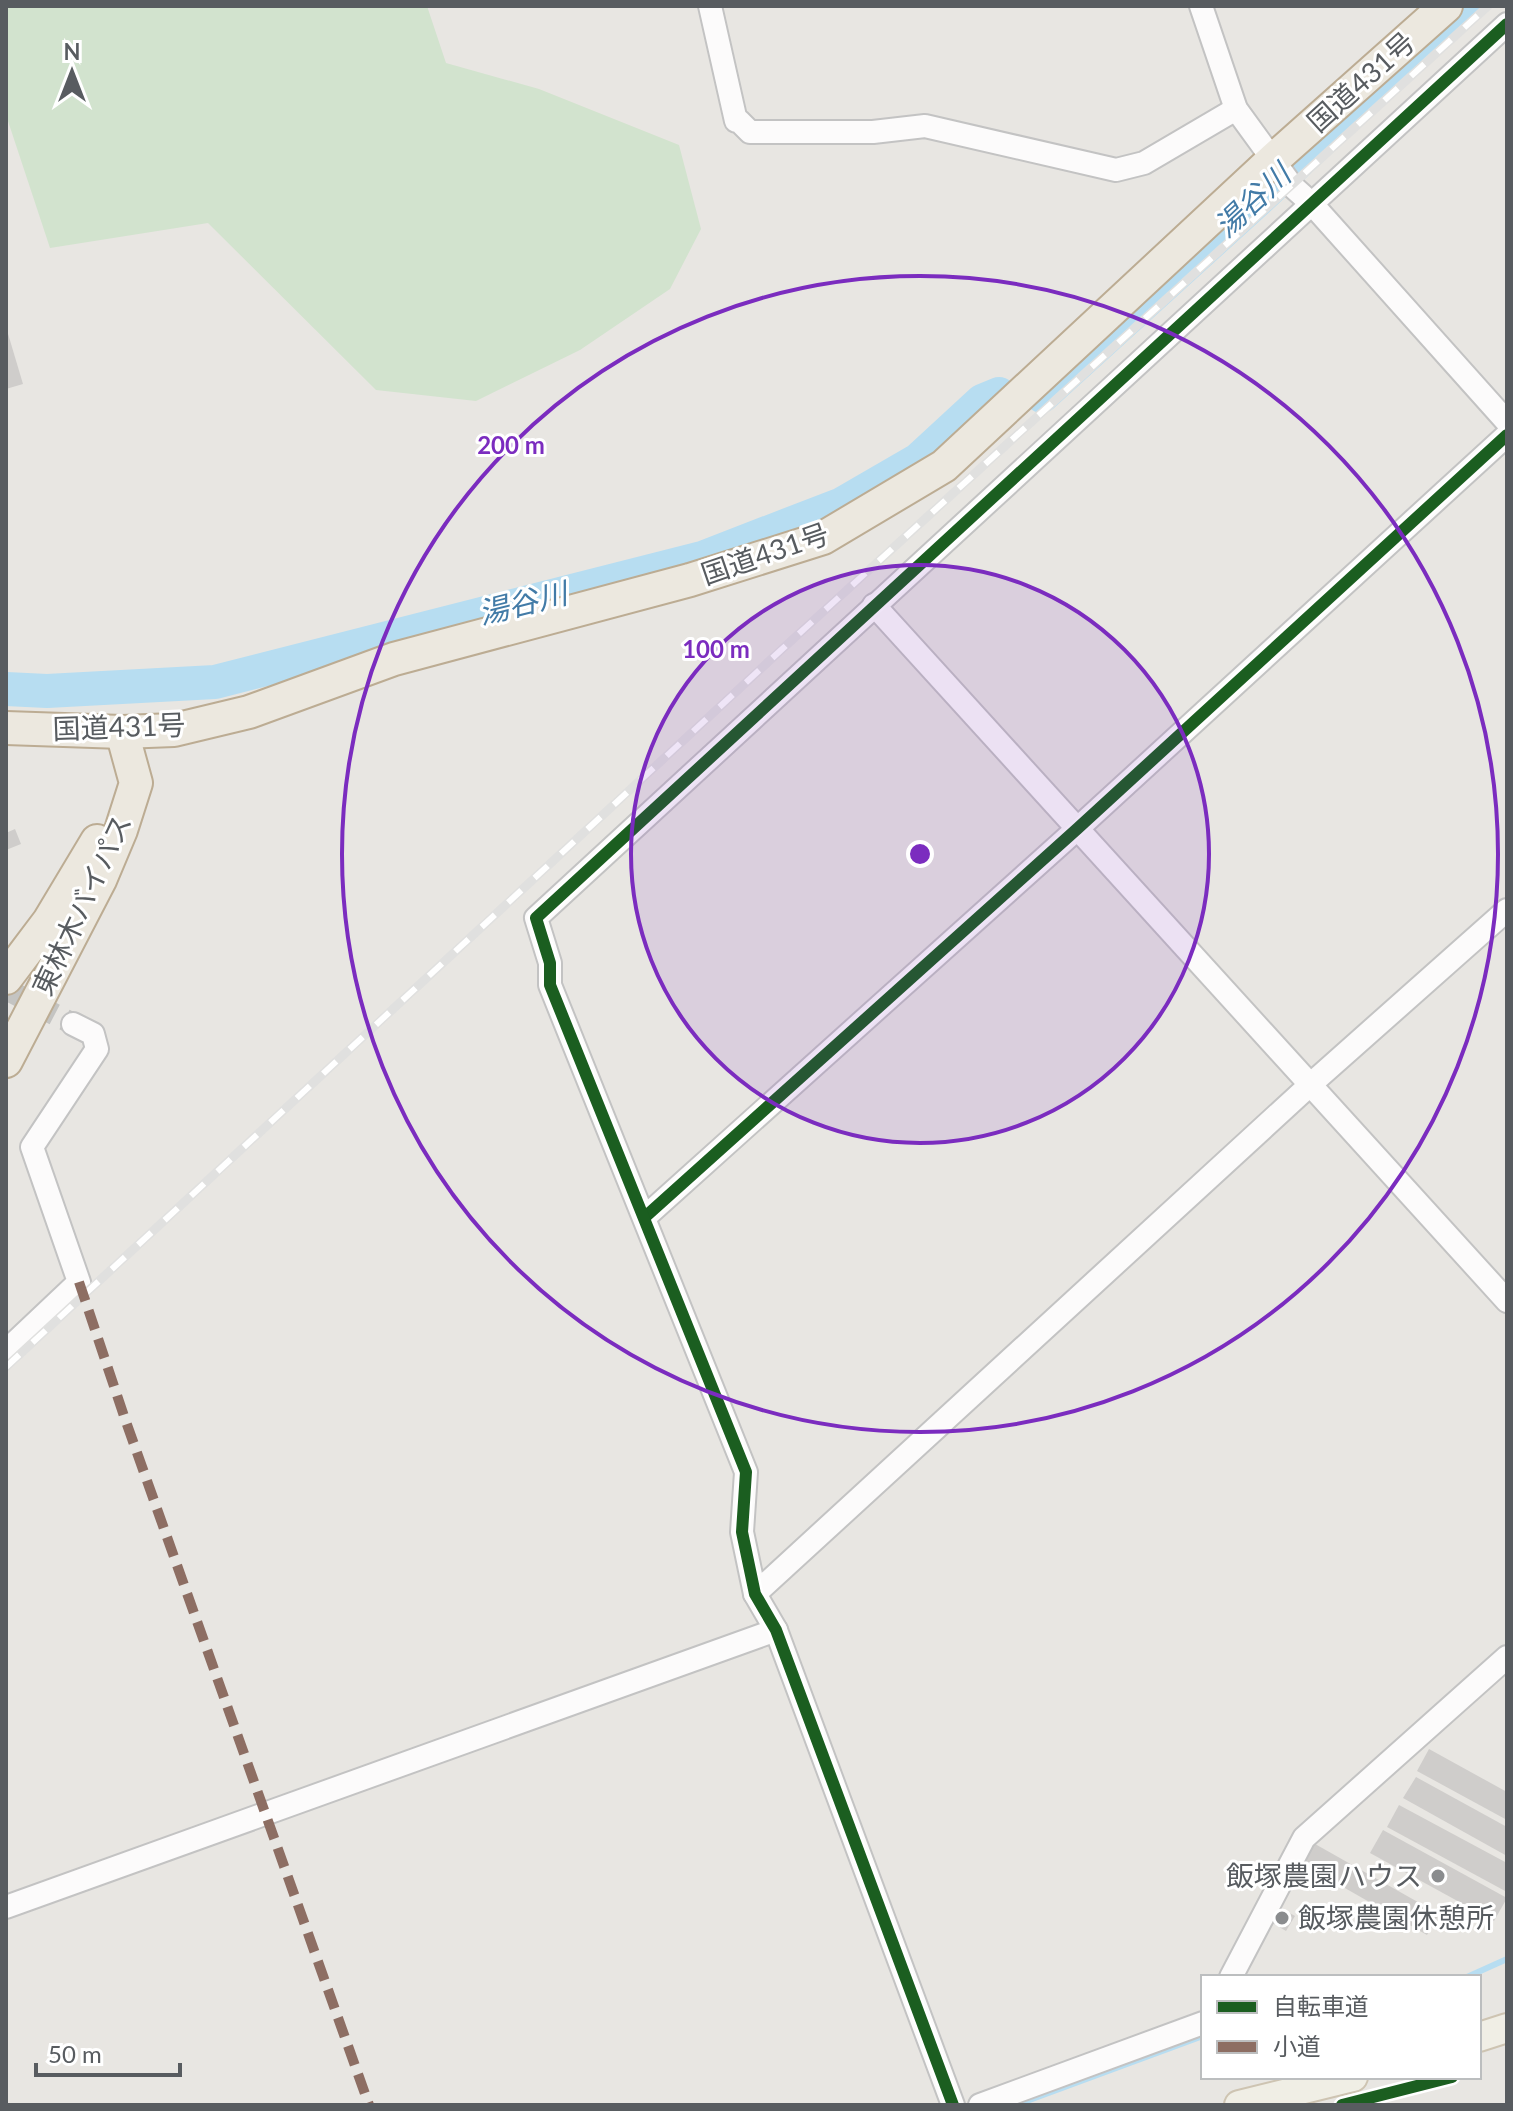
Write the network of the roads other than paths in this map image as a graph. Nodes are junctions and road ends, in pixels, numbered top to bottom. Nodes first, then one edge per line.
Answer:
1 (710, 6) edge
2 (1201, 6) edge
3 (1446, 6) edge
4 (1507, 24) edge
5 (1236, 109) junction
6 (1274, 159) junction
7 (1312, 204) junction
8 (1507, 422) edge
9 (1507, 435) edge
10 (874, 605) junction
11 (6, 728) edge
12 (122, 732) junction
13 (1077, 829) junction
14 (1507, 910) edge
15 (6, 978) edge
16 (73, 1024) tunnel mouth
17 (6, 1061) edge
18 (1311, 1084) junction
19 (645, 1217) junction
20 (1507, 1301) edge
21 (6, 1351) edge
22 (755, 1594) junction
23 (776, 1630) junction
24 (1507, 1657) edge
25 (6, 1907) edge
26 (1232, 1975) edge
27 (1201, 2024) edge
28 (1345, 2079) edge
29 (953, 2105) edge
30 (980, 2105) edge
31 (1239, 2105) edge

1 - 5 street
2 - 5 street
3 - 6 highway, 国道431号
4 - 7 street
5 - 6 street
6 - 7 street
6 - 12 highway, 国道431号
7 - 8 street
7 - 10 street
9 - 13 street
10 - 13 street
10 - 19 street
11 - 12 highway, 国道431号
12 - 15 highway, 東林木バイパス
12 - 17 highway, 東林木バイパス
13 - 18 street
13 - 19 street
14 - 18 street
16 - 21 street
18 - 20 street
18 - 22 street
19 - 22 street
22 - 23 street
23 - 25 street
23 - 29 street
24 - 26 street
27 - 30 street
28 - 31 main road

